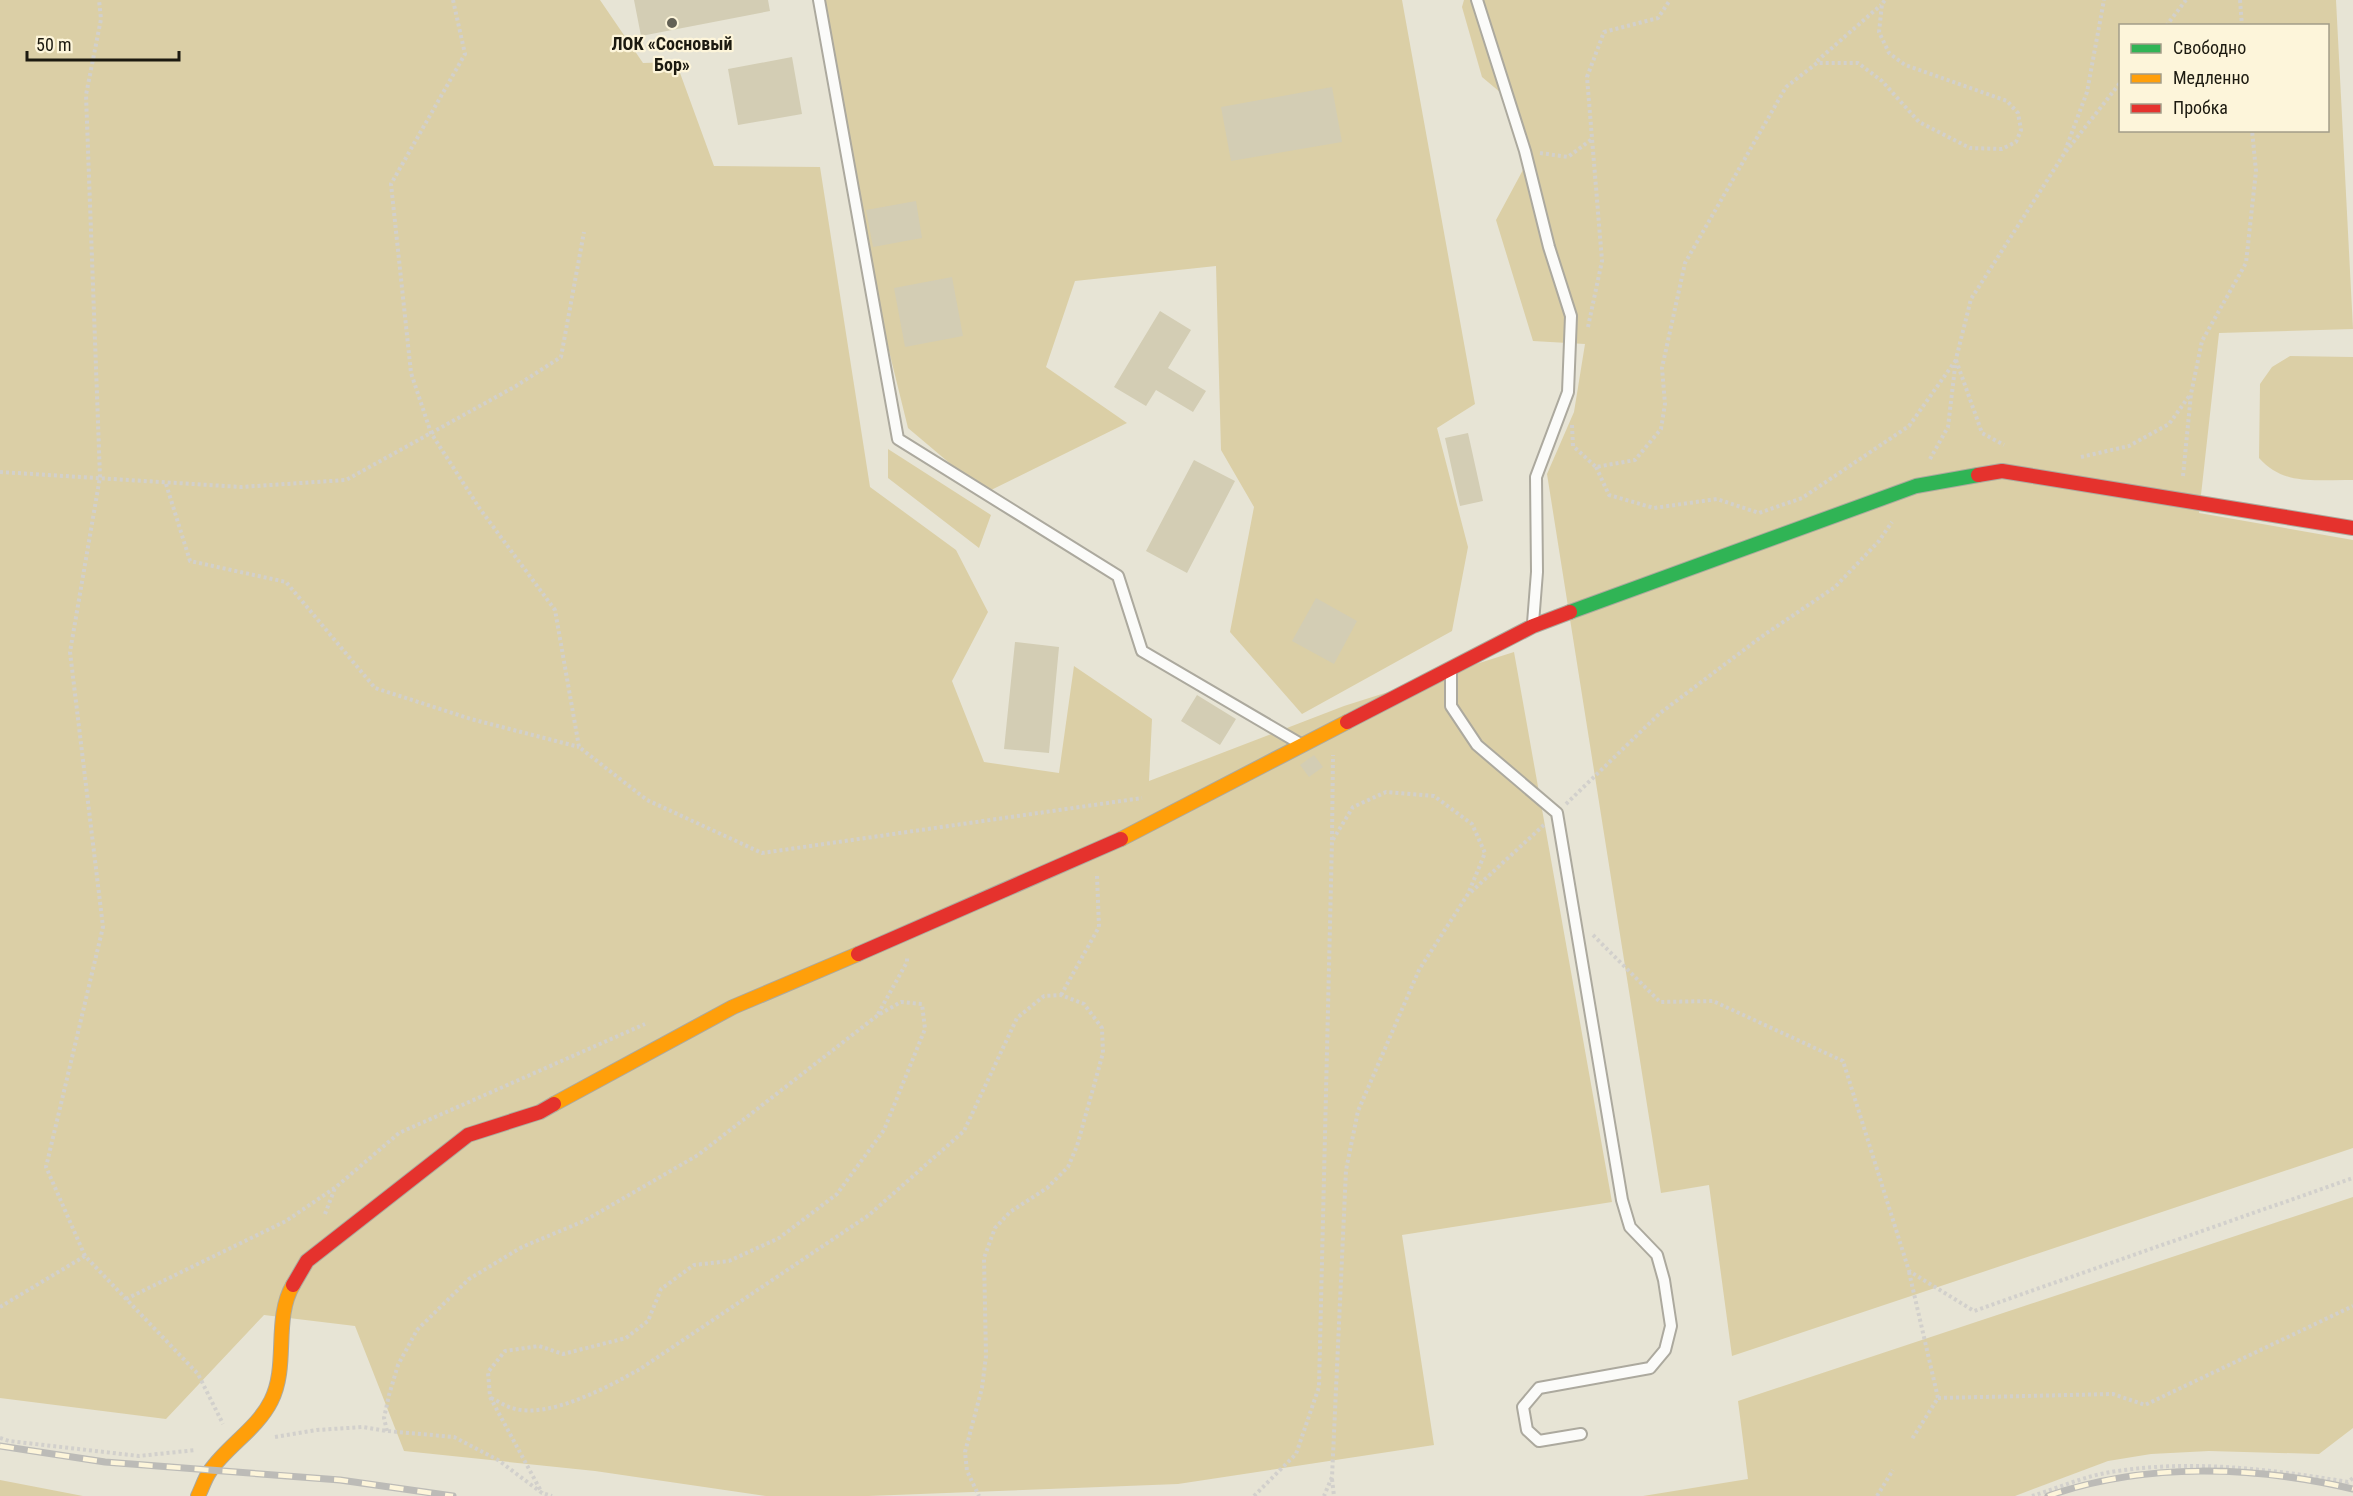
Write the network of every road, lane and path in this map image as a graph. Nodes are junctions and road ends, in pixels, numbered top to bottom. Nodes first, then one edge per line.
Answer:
1 (99, 0) edge
2 (453, 0) edge
3 (819, 0) edge
4 (1477, 0) edge
5 (1670, 0) edge
6 (2104, 0) edge
7 (2186, 0) edge
8 (2240, 0) edge
9 (1883, 2) edge
10 (2168, 24) edge
11 (2242, 24) edge
12 (1804, 73) junction
13 (2119, 85) edge
14 (2252, 132) edge
15 (1592, 138) junction
16 (1525, 151) junction
17 (2064, 154) junction
18 (584, 232) dead end
19 (1585, 336) dead end
20 (1956, 359) junction
21 (2191, 394) junction
22 (1571, 414) dead end
23 (431, 433) junction
24 (2007, 447) dead end
25 (2072, 457) dead end
26 (1596, 467) junction
27 (0, 472) edge
28 (100, 477) junction
29 (166, 484) junction
30 (1916, 486) junction
31 (2181, 500) junction
32 (1898, 513) dead end
33 (2353, 528) edge
34 (1533, 626) junction
35 (1451, 667) junction
36 (1334, 728) junction
37 (1302, 745) junction
38 (579, 747) junction
39 (1150, 797) dead end
40 (1557, 813) junction
41 (1332, 841) junction
42 (1096, 852) junction
43 (1468, 894) junction
44 (1575, 916) junction
45 (903, 934) junction
46 (1062, 995) junction
47 (878, 1015) junction
48 (2353, 1178) edge
49 (85, 1256) junction
50 (1909, 1271) junction
51 (2353, 1306) edge
52 (0, 1307) edge
53 (490, 1397) junction
54 (1938, 1398) junction
55 (387, 1431) junction
56 (1581, 1434) dead end
57 (0, 1438) edge
58 (1912, 1439) dead end
59 (265, 1440) dead end
60 (234, 1447) junction
61 (198, 1450) dead end
62 (1893, 1470) dead end
63 (1332, 1477) junction
64 (2353, 1478) edge
65 (542, 1493) junction
66 (198, 1496) edge
67 (552, 1496) edge
68 (979, 1496) edge
69 (1254, 1496) edge
70 (1324, 1496) edge
71 (1334, 1496) edge
72 (1877, 1496) edge
73 (2032, 1496) edge

1 - 28 path
2 - 23 path
3 - 37 lane
4 - 16 lane
5 - 15 path
6 - 17 path
7 - 10 path
8 - 11 path
9 - 12 path
9 - 12 path
12 - 26 path
13 - 17 path
14 - 21 path
15 - 16 path
15 - 19 path
16 - 34 lane
17 - 20 path
18 - 23 path
20 - 24 path
20 - 26 path
20 - 30 path
21 - 25 path
21 - 31 path
22 - 26 path
23 - 29 path
23 - 38 path
27 - 28 path
28 - 29 path
28 - 49 path
29 - 38 path
30 - 31 street
30 - 34 street
31 - 33 street
32 - 40 path
34 - 35 street
35 - 36 street
35 - 40 lane
36 - 37 street
36 - 41 path
37 - 42 street
38 - 39 path
40 - 43 path
40 - 44 lane
41 - 43 path
41 - 69 path
42 - 45 street
42 - 46 path
43 - 63 path
44 - 50 path
44 - 56 lane
45 - 47 path
45 - 60 street
46 - 53 path
46 - 68 path
47 - 53 path
47 - 55 path
48 - 50 path
49 - 52 path
49 - 60 path
50 - 54 path
51 - 54 path
53 - 65 path
54 - 58 path
55 - 59 path
55 - 65 path
57 - 61 path
60 - 66 street
62 - 72 path
63 - 70 path
63 - 71 path
64 - 73 path
65 - 67 path

